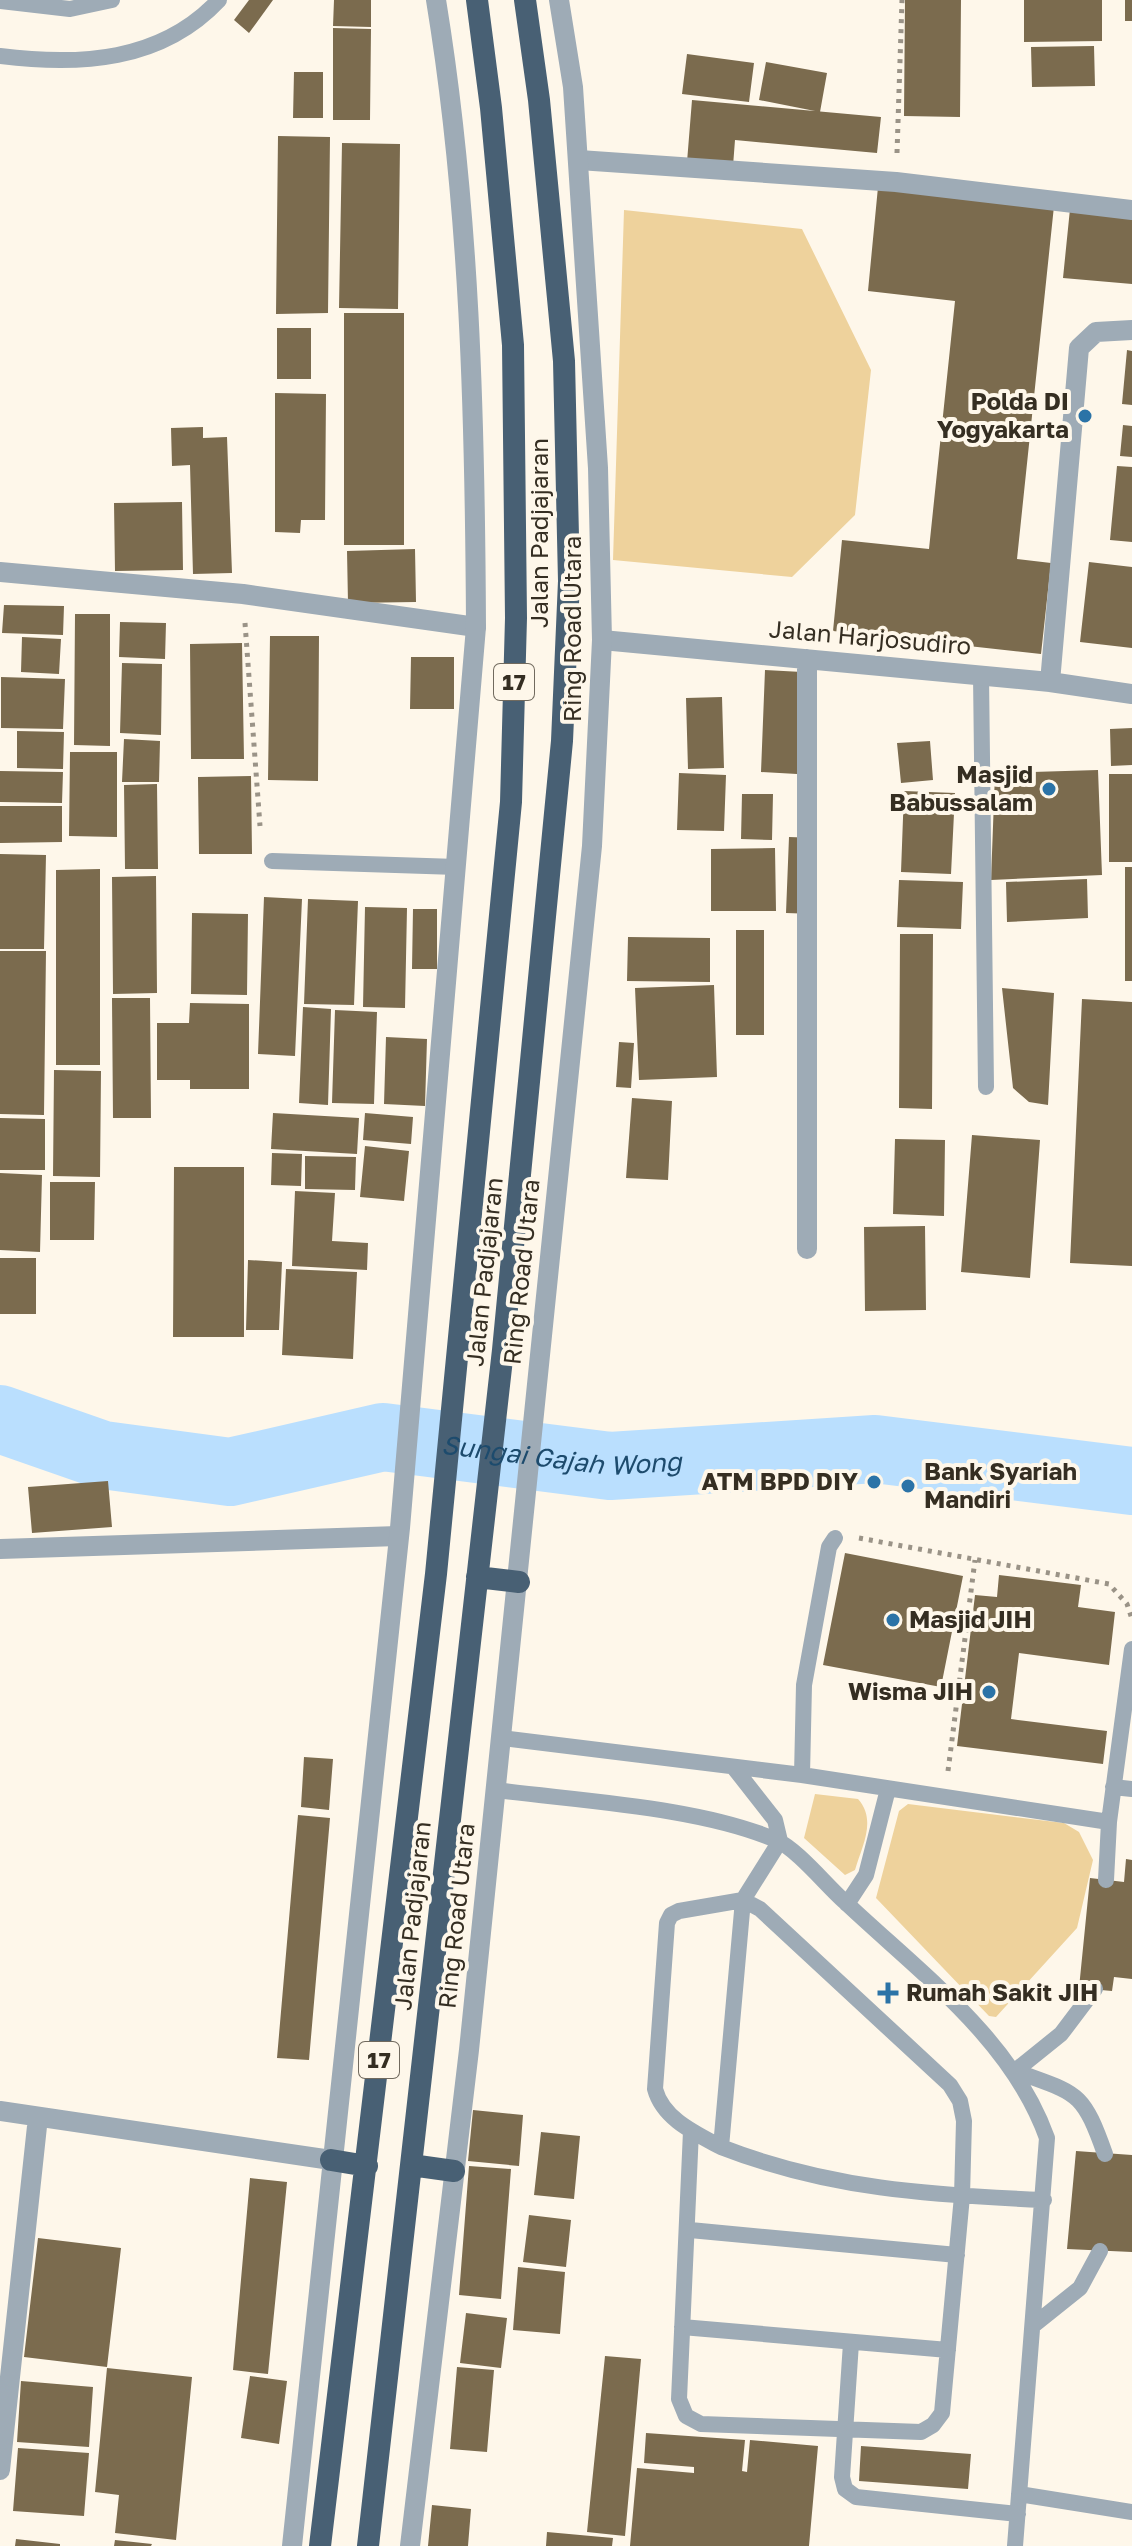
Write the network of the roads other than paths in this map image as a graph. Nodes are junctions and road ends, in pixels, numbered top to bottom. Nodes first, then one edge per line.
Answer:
1 (112, 0) edge
2 (219, 0) edge
3 (436, 0) edge
4 (477, 0) edge
5 (525, 0) edge
6 (559, 0) edge
7 (0, 1) edge
8 (0, 56) edge
9 (543, 157) junction
10 (579, 160) junction
11 (1132, 210) edge
12 (1132, 330) edge
13 (0, 572) edge
14 (476, 627) junction
15 (602, 640) junction
16 (807, 659) junction
17 (981, 675) junction
18 (1050, 682) junction
19 (1132, 694) edge
20 (272, 861) dead end
21 (457, 867) junction
22 (986, 1087) dead end
23 (807, 1249) dead end
24 (399, 1532) junction
25 (835, 1538) road end
26 (0, 1549) edge
27 (519, 1575) junction
28 (478, 1576) junction
29 (1132, 1649) edge
30 (502, 1738) junction
31 (735, 1769) junction
32 (802, 1775) junction
33 (1113, 1787) junction
34 (888, 1789) junction
35 (1132, 1789) edge
36 (496, 1790) junction
37 (1109, 1822) junction
38 (780, 1841) junction
39 (1106, 1880) dead end
40 (743, 1900) junction
41 (847, 1904) junction
42 (1095, 1989) dead end
43 (1015, 2071) junction
44 (0, 2111) edge
45 (38, 2117) junction
46 (691, 2131) junction
47 (721, 2147) junction
48 (1105, 2154) dead end
49 (331, 2160) junction
50 (411, 2165) junction
51 (367, 2166) junction
52 (454, 2171) junction
53 (962, 2196) junction
54 (1044, 2200) junction
55 (690, 2230) junction
56 (1100, 2251) dead end
57 (957, 2255) junction
58 (1035, 2324) junction
59 (682, 2327) junction
60 (851, 2343) junction
61 (948, 2350) junction
62 (844, 2429) junction
63 (0, 2470) edge
64 (1019, 2494) junction
65 (1132, 2512) edge
66 (1018, 2514) junction
67 (292, 2546) edge
68 (320, 2546) edge
69 (368, 2546) edge
70 (410, 2546) edge
71 (1015, 2546) edge

1 - 7 lane
2 - 8 lane
3 - 14 street
4 - 51 highway, Jalan Padjajaran / 17
5 - 9 highway, Jalan Padjajaran / 17
6 - 10 street, Ring Road Utara
9 - 10 street
9 - 28 highway, Jalan Padjajaran / 17
10 - 11 street
10 - 15 street, Ring Road Utara
12 - 18 street
13 - 14 street
14 - 21 street
15 - 16 street, Jalan Harjosudiro
15 - 27 street, Ring Road Utara
16 - 17 street, Jalan Harjosudiro
16 - 23 street
17 - 18 street, Jalan Harjosudiro
17 - 22 lane
18 - 19 street, Jalan Harjosudiro
20 - 21 lane
21 - 24 street
24 - 26 street
24 - 49 street
25 - 32 lane
27 - 28 highway
27 - 30 street, Ring Road Utara
28 - 50 highway, Jalan Padjajaran / 17
29 - 33 lane
30 - 31 lane
30 - 36 street, Ring Road Utara
31 - 32 lane
31 - 38 lane
32 - 34 lane
33 - 35 lane
33 - 37 lane
34 - 37 lane
34 - 41 lane
36 - 38 lane
36 - 52 street, Ring Road Utara
37 - 39 lane
38 - 40 lane
38 - 41 lane
40 - 46 lane
40 - 47 lane
40 - 53 lane
41 - 43 lane
42 - 43 lane
43 - 48 lane
43 - 54 lane
44 - 45 street
45 - 49 street
45 - 63 street
46 - 47 lane
46 - 55 lane
47 - 53 lane
49 - 51 highway
49 - 67 street
50 - 52 highway
50 - 69 highway, Jalan Padjajaran / 17
51 - 68 highway, Jalan Padjajaran / 17
52 - 70 street, Ring Road Utara
53 - 54 lane
53 - 57 lane
54 - 58 lane
55 - 57 lane
55 - 59 lane
56 - 58 lane
57 - 61 lane
58 - 64 lane
59 - 60 lane
59 - 62 lane
60 - 61 lane
60 - 62 lane
61 - 62 lane
62 - 66 lane
64 - 65 lane
64 - 66 lane
66 - 71 lane

